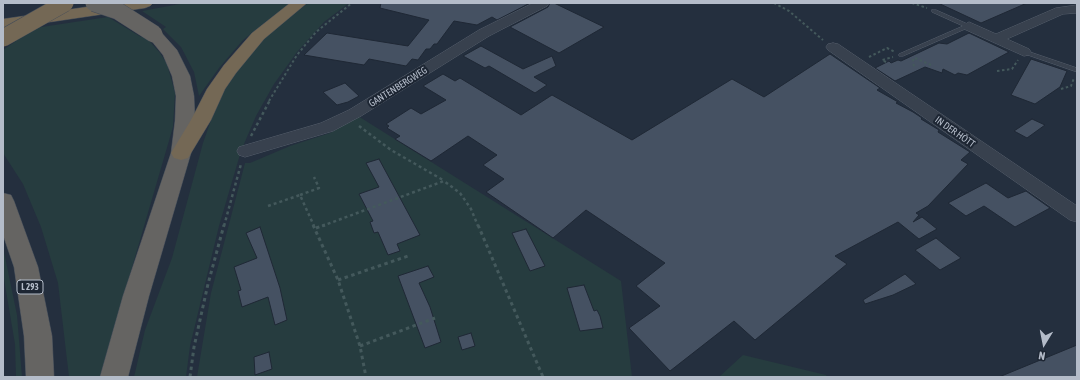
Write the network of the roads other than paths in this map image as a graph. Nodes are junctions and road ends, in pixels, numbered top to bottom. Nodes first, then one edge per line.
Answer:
1 (65, 3) edge
2 (76, 3) edge
3 (94, 3) edge
4 (145, 3) edge
5 (299, 3) edge
6 (543, 3) edge
7 (1077, 9) edge
8 (934, 11) road end
9 (4, 25) edge
10 (969, 26) junction
11 (996, 39) junction
12 (833, 47) road end
13 (1024, 52) joint
14 (901, 55) road end
15 (1077, 71) edge
16 (245, 151) road end
17 (181, 153) junction
18 (3, 201) edge
19 (1077, 215) edge
20 (40, 377) edge
21 (114, 377) edge

1 - 9 highway, bridge
2 - 9 highway
3 - 17 highway, bridge
4 - 9 highway
5 - 17 highway
6 - 16 street, GANTENBERGWEG
7 - 11 street
8 - 10 lane
10 - 11 street
10 - 14 lane
11 - 13 street
12 - 19 street, IN DER HÖTT
13 - 15 lane
17 - 21 highway
18 - 20 highway, L 293

